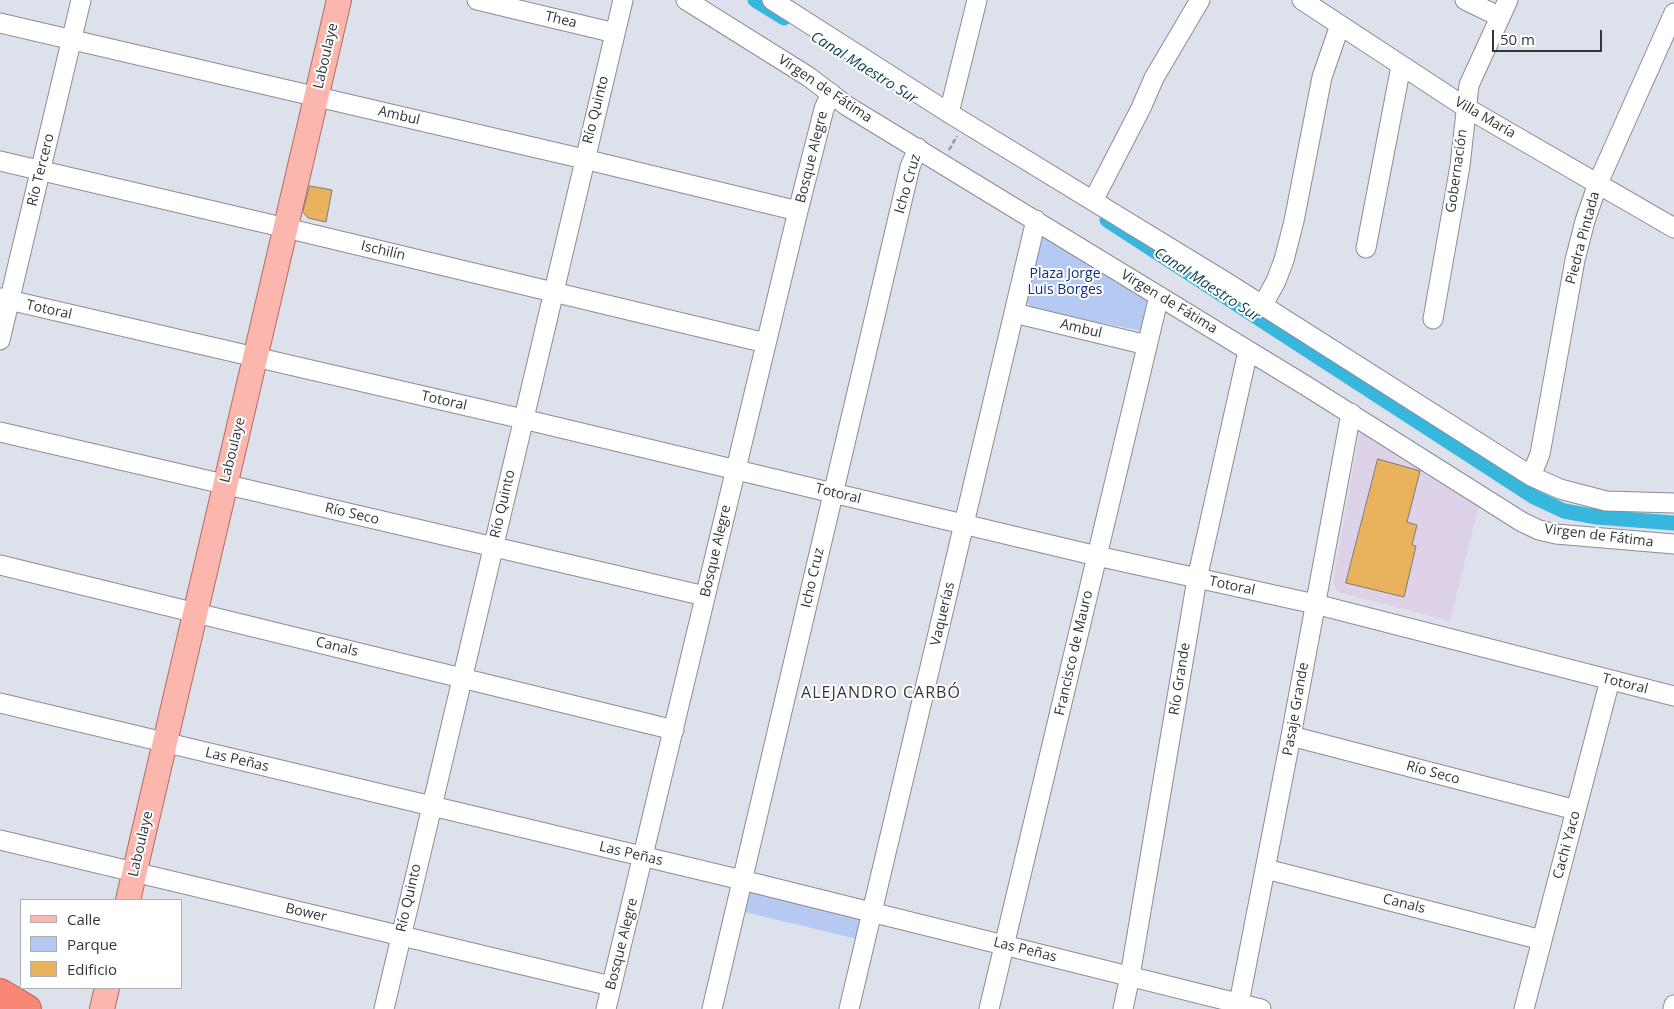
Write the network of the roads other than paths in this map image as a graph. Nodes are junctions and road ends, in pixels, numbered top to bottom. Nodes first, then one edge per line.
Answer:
1 (81, 0) edge
2 (339, 0) edge
3 (477, 0) edge
4 (623, 0) edge
5 (686, 0) edge
6 (772, 0) edge
7 (977, 0) edge
8 (1200, 0) edge
9 (1302, 0) edge
10 (1465, 0) edge
11 (792, 6) edge
12 (1504, 8) edge
13 (1674, 13) edge
14 (0, 23) edge
15 (1340, 26) junction
16 (615, 33) junction
17 (72, 40) junction
18 (1401, 66) junction
19 (831, 93) junction
20 (317, 97) junction
21 (1465, 107) junction
22 (957, 118) junction
23 (918, 148) junction
24 (584, 159) junction
25 (0, 162) edge
26 (40, 170) junction
27 (1598, 183) junction
28 (1093, 201) junction
29 (798, 211) junction
30 (1036, 220) junction
31 (286, 228) junction
32 (1674, 228) edge
33 (1366, 248) dead end
34 (553, 292) junction
35 (1158, 296) junction
36 (5, 300) edge
37 (1263, 305) junction
38 (1014, 313) junction
39 (1433, 319) dead end
40 (0, 340) edge
41 (766, 343) junction
42 (1147, 345) junction
43 (1248, 351) junction
44 (256, 358) junction
45 (1351, 413) junction
46 (523, 419) junction
47 (0, 432) edge
48 (736, 469) junction
49 (1531, 476) junction
50 (225, 485) junction
51 (833, 493) junction
52 (1674, 503) edge
53 (965, 524) junction
54 (1674, 544) edge
55 (493, 547) junction
56 (1097, 556) junction
57 (0, 565) edge
58 (1196, 579) junction
59 (705, 596) junction
60 (1315, 604) junction
61 (194, 612) junction
62 (462, 677) junction
63 (1610, 680) junction
64 (1674, 696) edge
65 (0, 703) edge
66 (674, 730) junction
67 (1291, 736) junction
68 (165, 742) junction
69 (431, 806) junction
70 (1576, 810) junction
71 (0, 840) edge
72 (643, 856) junction
73 (1266, 869) junction
74 (134, 873) junction
75 (742, 880) junction
76 (128, 899) edge
77 (872, 912) junction
78 (400, 935) junction
79 (1542, 940) junction
80 (1004, 945) junction
81 (1130, 976) junction
82 (612, 986) junction
83 (107, 989) edge
84 (0, 993) edge
85 (1240, 1003) junction
86 (1674, 1005) edge
87 (27, 1009) edge
88 (102, 1009) edge
89 (384, 1009) edge
90 (606, 1009) edge
91 (712, 1009) edge
92 (848, 1009) edge
93 (989, 1009) edge
94 (1123, 1009) edge
95 (1261, 1009) edge
96 (1524, 1009) edge
97 (1673, 1009) edge

1 - 17 street, Río Tercero
2 - 20 main road, Laboulaye
3 - 16 street, Thea
4 - 16 street, Río Quinto
5 - 19 street, Virgen de Fátima
6 - 11 street
7 - 22 street
8 - 28 street
9 - 15 street, Villa María
10 - 12 street
11 - 22 street
12 - 21 street, Gobernación
13 - 27 street, Piedra Pintada
14 - 17 street, Ambul
15 - 18 street, Villa María
15 - 37 street
16 - 24 street, Río Quinto
17 - 20 street, Ambul
17 - 26 street, Río Tercero
18 - 21 street, Villa María
18 - 33 street
19 - 23 street, Virgen de Fátima
19 - 29 street, Bosque Alegre
20 - 24 street, Ambul
20 - 31 main road, Laboulaye
21 - 27 street, Villa María
21 - 39 street, Gobernación
22 - 28 street
23 - 30 street, Virgen de Fátima
23 - 51 street, Icho Cruz
24 - 29 street, Ambul
24 - 34 street, Río Quinto
25 - 26 street, Ischilín
26 - 31 street, Ischilín
26 - 36 street, Río Tercero
27 - 32 street, Villa María
27 - 49 street, Piedra Pintada
28 - 37 street
29 - 41 street, Bosque Alegre
30 - 35 street, Virgen de Fátima
30 - 38 street, Vaquerías
31 - 34 street, Ischilín
31 - 44 main road, Laboulaye
34 - 41 street, Ischilín
34 - 46 street, Río Quinto
35 - 42 street, Francisco de Mauro
35 - 43 street, Virgen de Fátima
36 - 40 street, Río Tercero
36 - 44 street, Totoral
37 - 49 street
38 - 42 street, Ambul
38 - 53 street, Vaquerías
41 - 48 street, Bosque Alegre
42 - 56 street, Francisco de Mauro
43 - 45 street, Virgen de Fátima
43 - 58 street, Río Grande
44 - 46 street, Totoral
44 - 50 main road, Laboulaye
45 - 54 street, Virgen de Fátima
45 - 60 street, Pasaje Grande
46 - 48 street, Totoral
46 - 55 street, Río Quinto
47 - 50 street, Río Seco
48 - 51 street, Totoral
48 - 59 street, Bosque Alegre
49 - 52 street
50 - 55 street, Río Seco
50 - 61 main road, Laboulaye
51 - 53 street, Totoral
51 - 75 street, Icho Cruz
53 - 56 street, Totoral
53 - 77 street, Vaquerías
55 - 59 street, Río Seco
55 - 62 street, Río Quinto
56 - 58 street, Totoral
56 - 80 street, Francisco de Mauro
57 - 61 street, Canals
58 - 60 street, Totoral
58 - 81 street, Río Grande
59 - 66 street, Bosque Alegre
60 - 63 street, Totoral
60 - 67 street, Pasaje Grande
61 - 62 street, Canals
61 - 68 main road, Laboulaye
62 - 66 street, Canals
62 - 69 street, Río Quinto
63 - 64 street, Totoral
63 - 70 street, Cachi Yaco
65 - 68 street, Las Peñas
66 - 72 street, Bosque Alegre
67 - 70 street, Río Seco
67 - 73 street, Pasaje Grande
68 - 69 street, Las Peñas
68 - 74 main road, Laboulaye
69 - 72 street, Las Peñas
69 - 78 street, Río Quinto
70 - 79 street, Cachi Yaco
71 - 74 street, Bower
72 - 75 street, Las Peñas
72 - 82 street, Bosque Alegre
73 - 79 street, Canals
73 - 85 street, Pasaje Grande
74 - 76 main road, Laboulaye
74 - 78 street, Bower
75 - 77 street, Las Peñas
75 - 91 street, Icho Cruz
77 - 80 street, Las Peñas
77 - 92 street, Vaquerías
78 - 82 street, Bower
78 - 89 street, Río Quinto
79 - 96 street, Cachi Yaco
80 - 81 street, Las Peñas
80 - 93 street, Francisco de Mauro
81 - 85 street, Las Peñas
81 - 94 street, Río Grande
82 - 90 street, Bosque Alegre
83 - 88 main road
84 - 87 highway
85 - 95 street, Las Peñas
86 - 97 street

